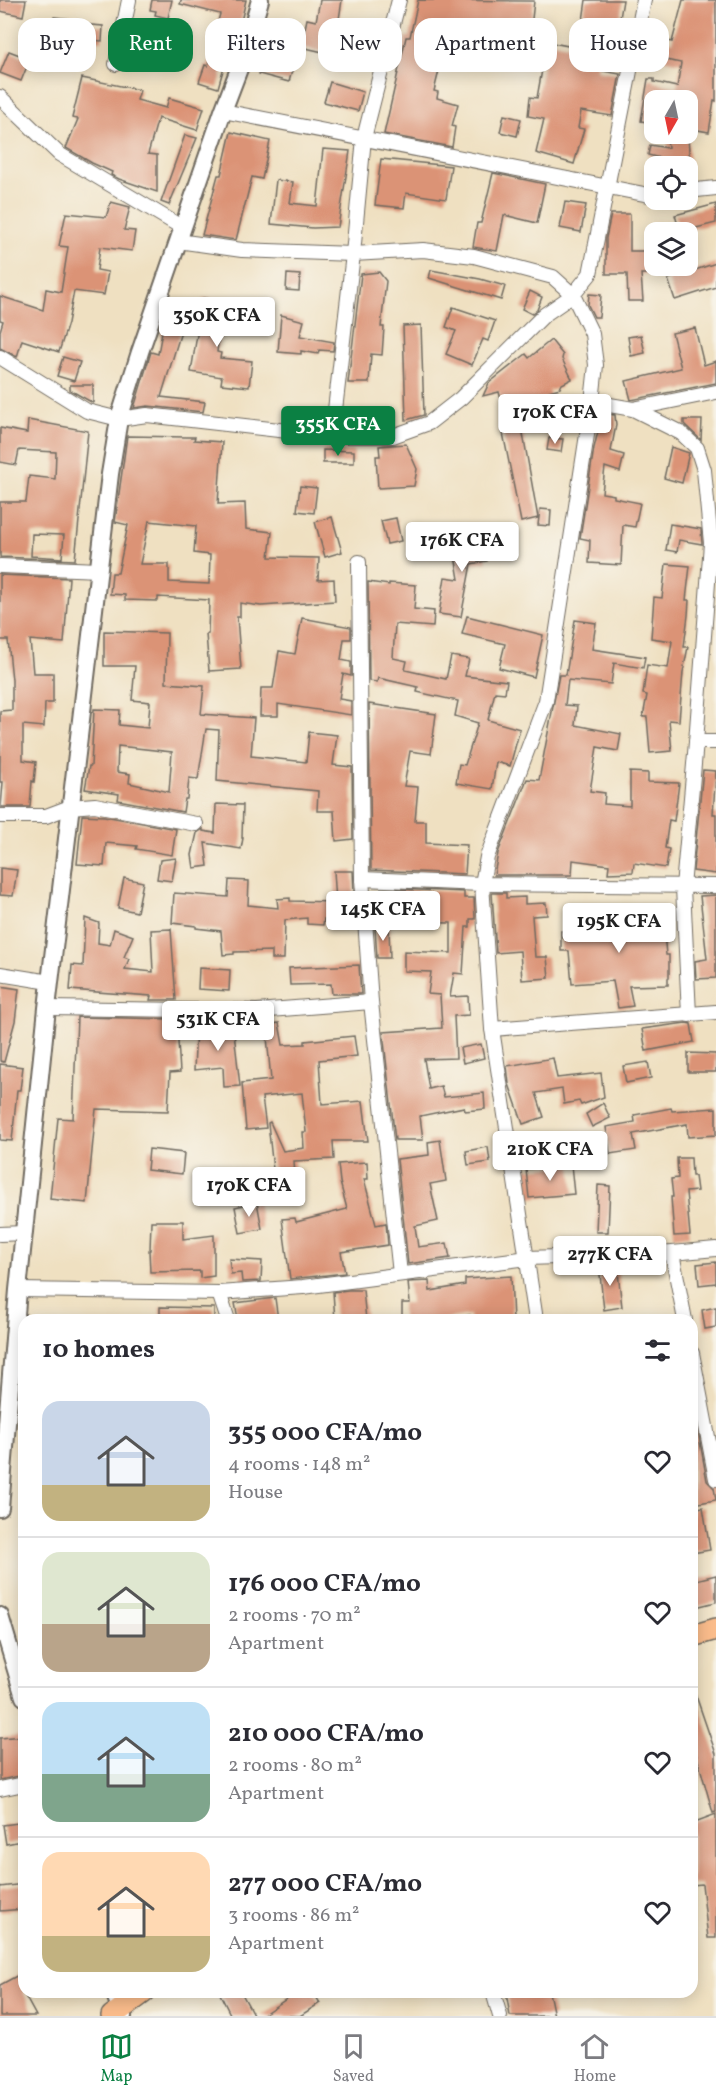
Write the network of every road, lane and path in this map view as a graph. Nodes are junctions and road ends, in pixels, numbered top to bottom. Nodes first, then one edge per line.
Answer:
1 (129, 0) edge
2 (260, 0) edge
3 (399, 0) edge
4 (644, 0) edge
5 (125, 18) edge
6 (0, 97) edge
7 (223, 111) junction
8 (364, 138) junction
9 (609, 187) junction
10 (716, 188) edge
11 (698, 190) edge
12 (644, 194) edge
13 (181, 235) junction
14 (353, 254) junction
15 (573, 295) junction
16 (0, 357) edge
17 (716, 392) edge
18 (592, 402) junction
19 (633, 409) junction
20 (118, 418) junction
21 (332, 436) junction
22 (714, 544) edge
23 (359, 562) dead end
24 (0, 566) edge
25 (99, 570) junction
26 (696, 742) junction
27 (716, 742) edge
28 (70, 807) junction
29 (0, 816) edge
30 (196, 824) dead end
31 (362, 879) junction
32 (482, 884) junction
33 (716, 886) edge
34 (683, 887) junction
35 (0, 974) edge
36 (50, 982) junction
37 (371, 1002) junction
38 (47, 1008) junction
39 (716, 1012) edge
40 (690, 1015) junction
41 (492, 1029) junction
42 (24, 1233) junction
43 (0, 1234) edge
44 (716, 1249) edge
45 (672, 1253) junction
46 (528, 1258) junction
47 (400, 1274) junction
48 (18, 1290) junction
49 (219, 1293) junction
50 (226, 1314) edge
51 (535, 1314) edge
52 (684, 1314) edge
53 (698, 1384) edge
54 (716, 1479) edge
55 (0, 1508) edge
56 (0, 1616) edge
57 (716, 1629) edge
58 (698, 1634) edge
59 (18, 1669) edge
60 (18, 1785) edge
61 (0, 1789) edge
62 (134, 1998) edge
63 (495, 1998) edge
64 (117, 2008) edge
65 (500, 2016) edge

1 - 5 street
2 - 7 street
3 - 8 street
4 - 9 street
6 - 13 street
7 - 8 street
7 - 13 street
8 - 9 street
8 - 14 street
9 - 12 street
9 - 15 street
10 - 11 street
13 - 14 street
13 - 20 street
14 - 15 street
14 - 21 street
15 - 18 street
15 - 21 street
16 - 20 street
17 - 19 street
18 - 19 street
18 - 32 street
19 - 22 street
20 - 21 street
20 - 25 street
22 - 26 street
23 - 31 street
24 - 25 street
25 - 28 street
26 - 27 street
26 - 34 street
28 - 29 street
28 - 30 street
28 - 36 street
31 - 32 street
31 - 37 street
32 - 34 street
32 - 41 street
33 - 34 street
34 - 40 street
35 - 36 street
36 - 38 street
37 - 38 street
37 - 47 street
38 - 42 street
39 - 40 street
40 - 41 street
41 - 46 street
42 - 43 street
42 - 48 street
44 - 45 street
45 - 46 street
45 - 52 street
46 - 47 street
46 - 51 street
47 - 49 street
48 - 49 street
48 - 55 street
49 - 50 street
53 - 54 street
56 - 59 street
57 - 58 main road
60 - 61 street
62 - 64 main road
63 - 65 street

